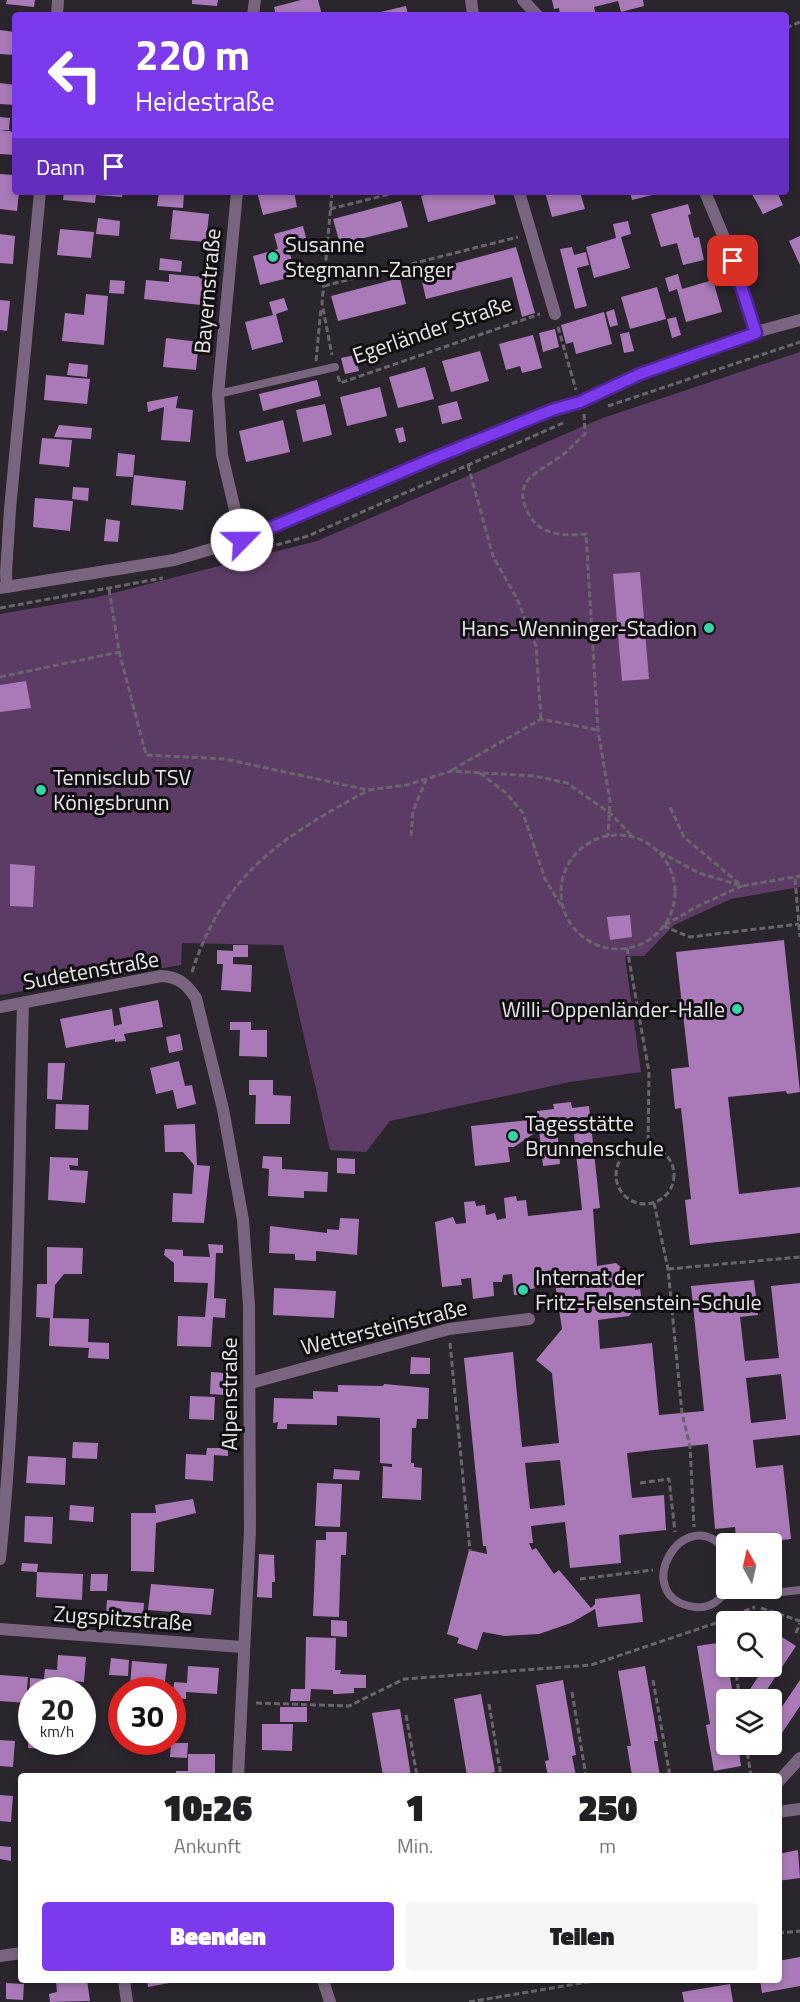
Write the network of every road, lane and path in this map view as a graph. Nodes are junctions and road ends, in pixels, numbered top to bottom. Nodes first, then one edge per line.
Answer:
1 (523, 0) edge
2 (534, 12) edge
3 (40, 195) edge
4 (237, 195) edge
5 (332, 195) edge
6 (386, 195) edge
7 (520, 195) edge
8 (706, 195) edge
9 (330, 209) junction
10 (531, 234) junction
11 (324, 286) junction
12 (322, 303) junction
13 (554, 312) junction
14 (800, 320) edge
15 (756, 333) junction
16 (335, 367) junction
17 (316, 372) junction
18 (218, 394) junction
19 (582, 408) junction
20 (468, 464) dead end
21 (242, 540) junction
22 (4, 588) edge
23 (109, 589) dead end
24 (119, 651) junction
25 (0, 677) edge
26 (541, 719) junction
27 (598, 730) junction
28 (451, 771) junction
29 (478, 772) junction
30 (426, 780) junction
31 (368, 790) junction
32 (670, 807) dead end
33 (611, 814) junction
34 (411, 836) dead end
35 (608, 836) junction
36 (633, 837) junction
37 (658, 851) junction
38 (800, 876) edge
39 (795, 879) junction
40 (742, 886) junction
41 (563, 909) junction
42 (799, 924) edge
43 (663, 926) junction
44 (800, 937) edge
45 (627, 948) junction
46 (188, 986) junction
47 (24, 1003) junction
48 (0, 1007) edge
49 (200, 1017) joint
50 (648, 1146) junction
51 (654, 1203) junction
52 (800, 1257) edge
53 (668, 1269) junction
54 (529, 1319) dead end
55 (449, 1329) junction
56 (250, 1383) junction
57 (640, 1483) dead end
58 (693, 1538) junction
59 (716, 1542) edge
60 (676, 1545) junction
61 (470, 1551) dead end
62 (0, 1559) edge
63 (663, 1568) junction
64 (580, 1579) dead end
65 (800, 1590) edge
66 (782, 1592) edge
67 (718, 1599) edge
68 (800, 1622) edge
69 (0, 1629) edge
70 (796, 1633) dead end
71 (242, 1647) junction
72 (653, 1680) dead end
73 (572, 1692) dead end
74 (239, 1702) junction
75 (489, 1704) dead end
76 (406, 1715) dead end
77 (748, 1755) edge
78 (800, 1758) edge
79 (238, 1773) edge
80 (416, 1773) edge
81 (500, 1773) edge
82 (586, 1773) edge
83 (669, 1773) edge
84 (751, 1773) edge
85 (782, 1778) edge
86 (800, 1809) edge
87 (782, 1811) edge
88 (800, 1930) edge
89 (782, 1932) edge
90 (18, 1953) edge
91 (0, 1956) edge
92 (124, 1983) edge
93 (324, 1983) edge
94 (581, 1983) edge
95 (127, 2002) edge
96 (330, 2002) edge
97 (469, 2002) edge

1 - 2 street
3 - 22 street
4 - 18 street, Bayernstraße
5 - 9 path
6 - 9 path
7 - 10 street
8 - 15 street
9 - 11 path
10 - 11 path
10 - 13 street
11 - 12 path
12 - 16 path
12 - 17 path
13 - 16 path, Egerländer Straße
13 - 19 path
14 - 15 street
15 - 19 street
16 - 17 lane
17 - 18 lane
18 - 21 street, Bayernstraße
19 - 21 street
19 - 27 path
20 - 26 path
21 - 22 street
23 - 24 path
24 - 25 path
24 - 31 path
26 - 27 path
26 - 28 path
27 - 33 path
28 - 29 path
28 - 30 path
29 - 33 path
29 - 41 path
30 - 31 path
30 - 34 path
31 - 46 path
32 - 40 path
33 - 35 path
33 - 36 path
35 - 36 path
35 - 41 path
36 - 37 path
37 - 40 path
37 - 43 path
38 - 39 path
39 - 40 path
39 - 42 path
40 - 43 path
41 - 45 path
42 - 43 path
42 - 44 path
43 - 45 path
45 - 50 path
46 - 47 street, Sudetenstraße
46 - 49 street, Sudetenstraße
47 - 48 street, Sudetenstraße
47 - 62 street
49 - 56 street, Alpenstraße
50 - 51 path
50 - 51 path
51 - 53 path
52 - 53 path
53 - 58 path
54 - 55 street, Wettersteinstraße
55 - 56 street, Wettersteinstraße
55 - 61 path
56 - 71 street, Alpenstraße
57 - 60 path
58 - 59 lane
58 - 60 lane
60 - 63 lane
63 - 64 path
63 - 67 lane
65 - 66 lane
68 - 70 path
68 - 74 path
69 - 71 street, Zugspitzstraße
71 - 74 street, Alpenstraße
72 - 83 path
73 - 82 path
74 - 79 street, Alpenstraße
75 - 81 path
76 - 80 path
77 - 84 path
78 - 85 street
86 - 87 street
88 - 89 path
90 - 91 street
92 - 95 street
93 - 96 street
94 - 97 path

